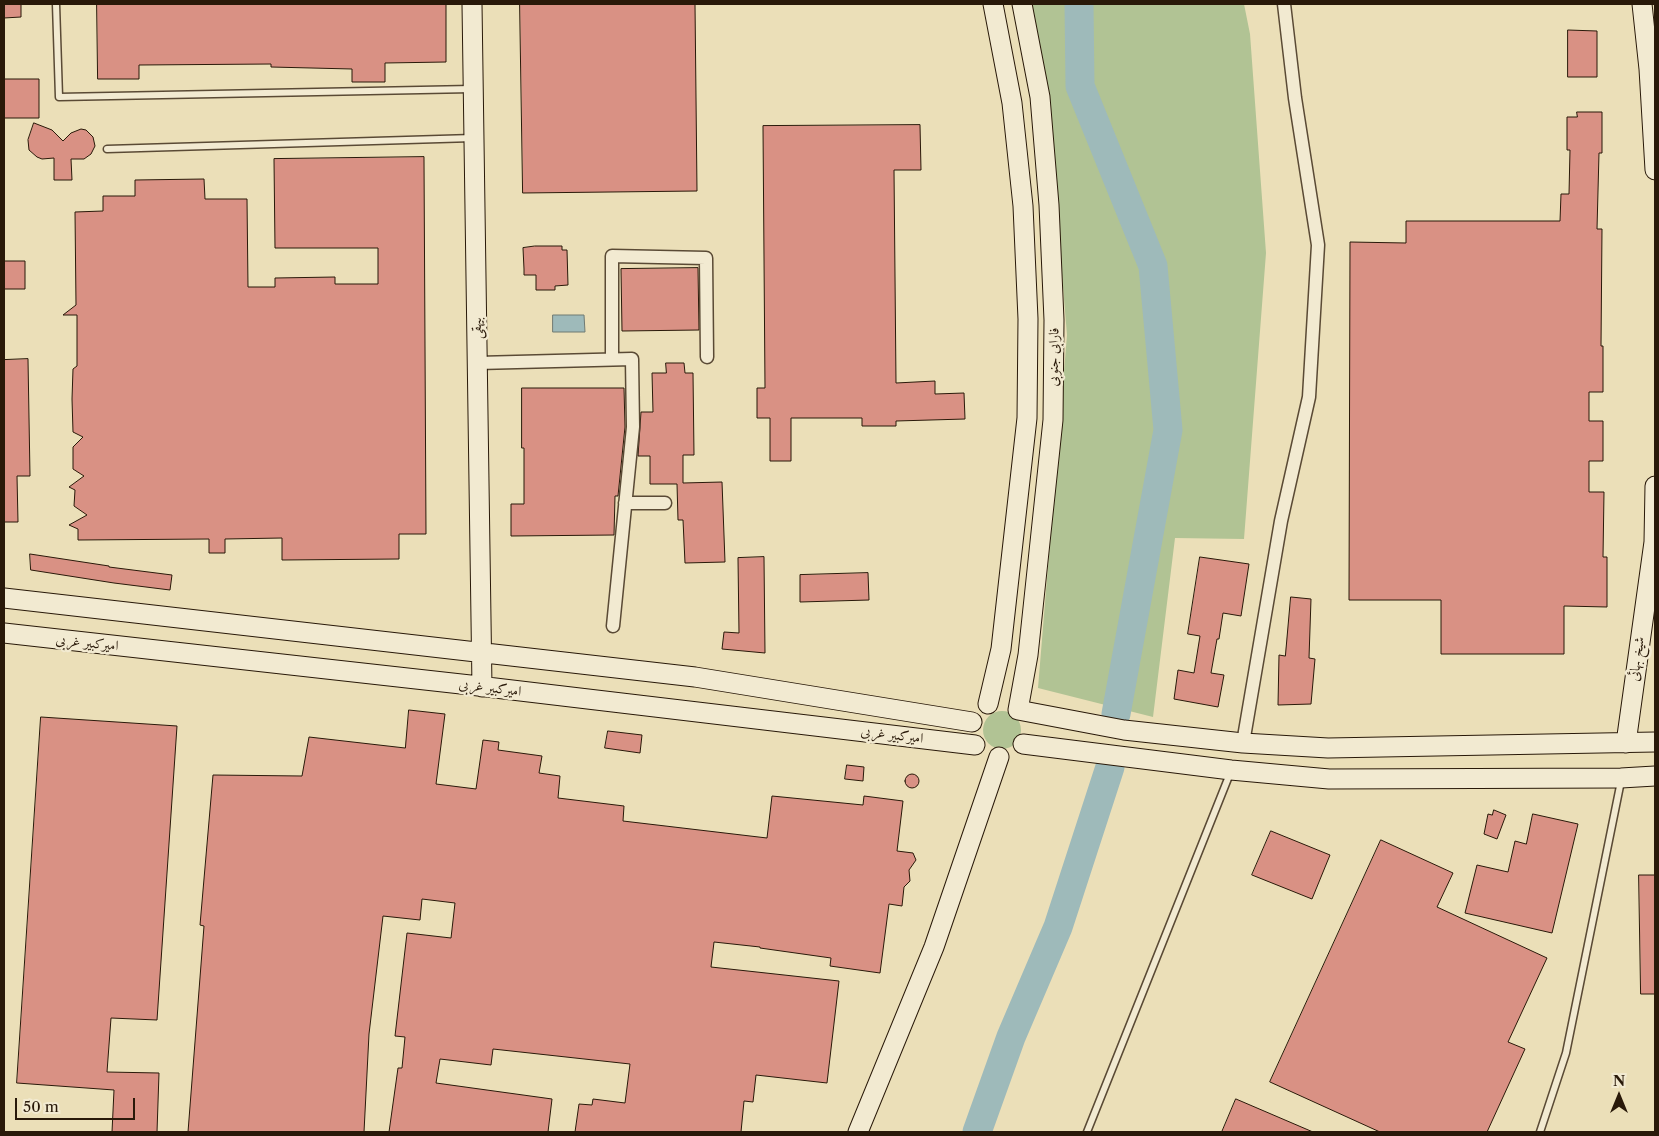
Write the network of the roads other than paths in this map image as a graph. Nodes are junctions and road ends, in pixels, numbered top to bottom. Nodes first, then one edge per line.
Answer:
1 (56, 4) edge
2 (472, 4) edge
3 (993, 4) edge
4 (1022, 4) edge
5 (1284, 4) edge
6 (1642, 4) edge
7 (473, 89) junction
8 (474, 138) junction
9 (107, 149) dead end
10 (1655, 170) edge
11 (707, 357) dead end
12 (612, 359) junction
13 (478, 363) junction
14 (1655, 486) edge
15 (625, 503) junction
16 (665, 503) dead end
17 (4, 598) edge
18 (613, 626) dead end
19 (4, 634) edge
20 (483, 652) junction
21 (482, 687) junction
22 (988, 704) junction
23 (1018, 710) junction
24 (972, 722) junction
25 (1655, 742) edge
26 (1243, 743) junction
27 (1626, 743) junction
28 (1022, 744) junction
29 (975, 745) junction
30 (999, 757) junction
31 (1231, 770) junction
32 (1655, 776) edge
33 (1621, 778) junction
34 (858, 1132) edge
35 (1087, 1132) edge
36 (1540, 1132) edge

1 - 7 lane
2 - 7 street, بیهقی
3 - 22 street, فارابی جنوبی
4 - 23 street, فارابی جنوبی
5 - 26 street
6 - 10 street
7 - 8 street, بیهقی
8 - 9 lane
8 - 13 street, بیهقی
11 - 12 street
12 - 13 street
12 - 15 street
13 - 20 street, بیهقی
14 - 27 street, شیخ بهائی
15 - 16 street
15 - 18 street
17 - 20 street, امیرکبیر غربی
19 - 21 street, امیرکبیر غربی
20 - 21 street, بیهقی
20 - 24 street, امیرکبیر غربی
21 - 29 street, امیرکبیر غربی
22 - 23 street
22 - 24 street
23 - 26 street
23 - 28 street
24 - 29 street
25 - 27 street
26 - 27 street
28 - 30 street
28 - 31 street
29 - 30 street
30 - 34 street
31 - 33 street
31 - 35 lane
32 - 33 street
33 - 36 lane

